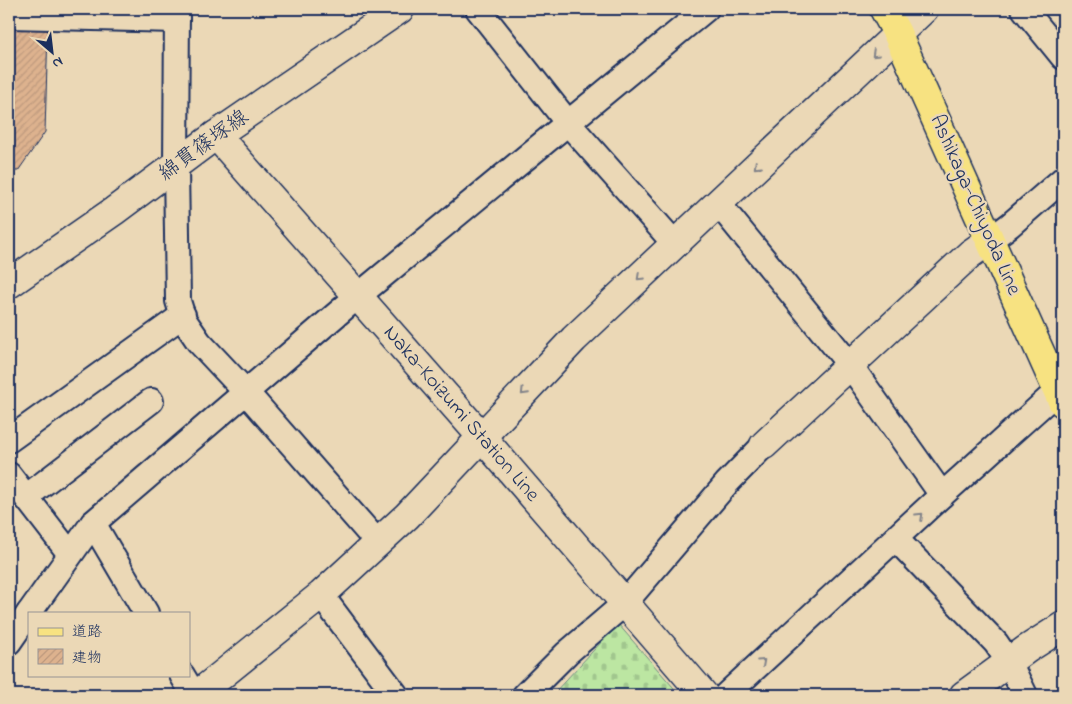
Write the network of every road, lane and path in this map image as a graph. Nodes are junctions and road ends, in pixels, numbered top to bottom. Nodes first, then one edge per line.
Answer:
1 (400, 9) edge
2 (478, 9) edge
3 (706, 9) edge
4 (884, 9) edge
5 (924, 9) edge
6 (1024, 9) edge
7 (177, 14) edge
8 (9, 16) edge
9 (897, 33) junction
10 (1063, 57) edge
11 (568, 123) junction
12 (216, 135) junction
13 (176, 167) junction
14 (1063, 178) edge
15 (718, 203) junction
16 (990, 240) junction
17 (674, 244) junction
18 (9, 284) edge
19 (358, 296) junction
20 (183, 315) junction
21 (850, 365) junction
22 (245, 391) junction
23 (1062, 393) edge
24 (151, 401) dead end
25 (481, 436) junction
26 (9, 440) edge
27 (764, 445) joint
28 (9, 475) edge
29 (942, 495) junction
30 (26, 497) junction
31 (93, 523) junction
32 (896, 540) junction
33 (378, 543) junction
34 (70, 554) junction
35 (321, 595) junction
36 (624, 604) junction
37 (30, 612) edge
38 (145, 612) edge
39 (28, 614) edge
40 (1063, 626) edge
41 (9, 642) edge
42 (1008, 662) junction
43 (183, 676) edge
44 (195, 695) edge
45 (396, 695) edge
46 (525, 695) edge
47 (704, 695) edge
48 (726, 695) edge
49 (964, 695) edge
50 (1025, 695) edge

1 - 12 street, 綿貫篠塚線
2 - 11 street
3 - 11 street
4 - 9 main road, Ashikaga-Chiyoda Line
5 - 9 street
6 - 10 street
7 - 8 street
7 - 13 street
9 -> 15 street
9 - 16 main road, Ashikaga-Chiyoda Line
11 - 17 street
11 - 19 street
12 - 13 street, 綿貫篠塚線
12 - 19 street, Naka-Koizumi Station Line
13 - 18 street, 綿貫篠塚線
13 - 20 street
14 - 16 street
15 - 17 street
15 - 21 street
16 - 21 street
16 - 23 main road, Ashikaga-Chiyoda Line
17 -> 25 street
19 - 22 street
19 - 25 street, Naka-Koizumi Station Line
20 - 22 street
20 - 26 street
21 - 27 street
21 - 29 street
22 - 31 street
22 - 33 street
23 - 29 street
24 - 30 street
25 - 33 street
25 - 36 street, Naka-Koizumi Station Line
27 - 36 street
28 - 30 street
32 -> 29 street
30 - 34 street
31 - 34 street
31 - 38 street
32 - 42 street
48 -> 32 street
33 - 35 street
34 - 37 street
35 - 44 street
35 - 45 street
36 - 46 street
36 - 47 street, Naka-Koizumi Station Line
39 - 41 street
40 - 42 street
42 - 49 street
42 - 50 street
43 - 44 street

